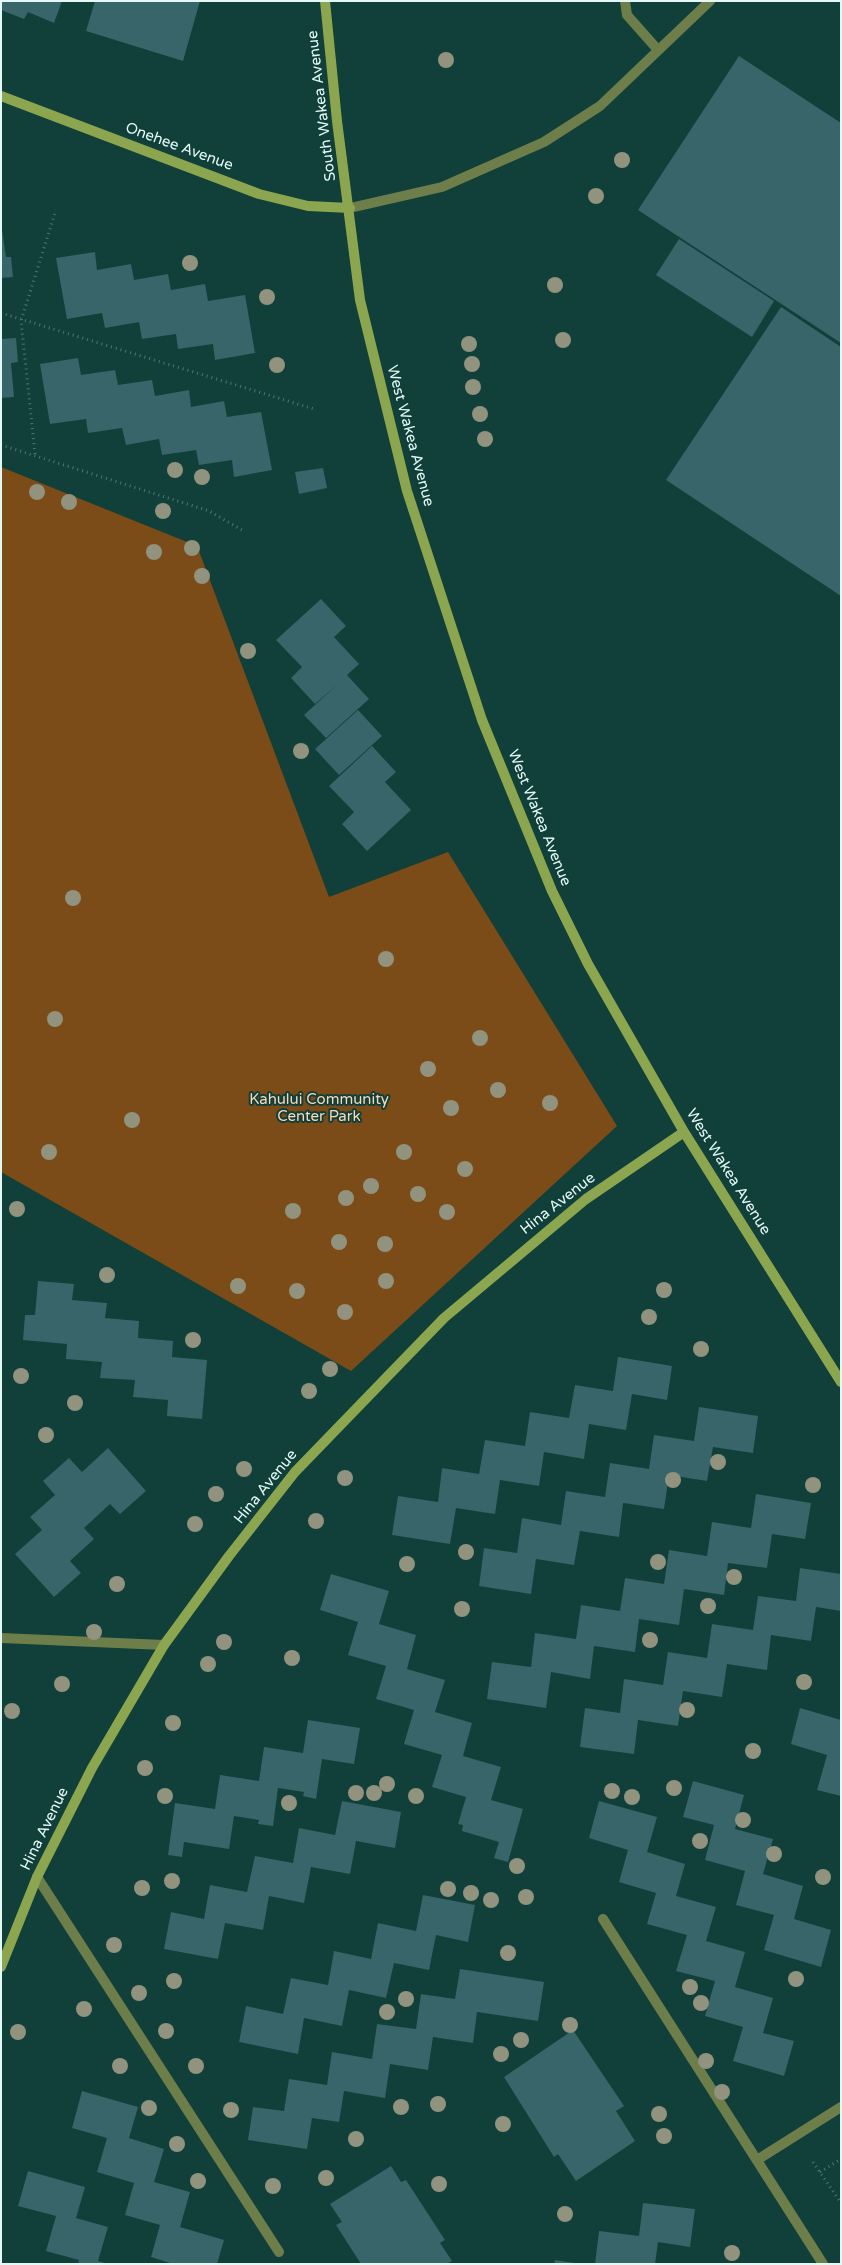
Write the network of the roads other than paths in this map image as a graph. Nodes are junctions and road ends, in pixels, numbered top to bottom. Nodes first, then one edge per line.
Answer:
1 (325, 1) edge
2 (625, 1) edge
3 (710, 1) edge
4 (658, 50) junction
5 (1, 96) edge
6 (350, 208) junction
7 (684, 1132) junction
8 (841, 1382) edge
9 (1, 1638) edge
10 (164, 1645) junction
11 (37, 1877) junction
12 (603, 1919) dead end
13 (1, 1967) edge
14 (841, 2106) edge
15 (757, 2160) junction
16 (279, 2252) dead end
17 (824, 2264) edge

1 - 6 street, South Wakea Avenue
2 - 4 lane
3 - 4 lane
4 - 6 lane
5 - 6 street, Onehee Avenue
6 - 7 street, West Wakea Avenue
7 - 8 street, West Wakea Avenue
7 - 10 street, Hina Avenue
9 - 10 lane
10 - 11 street, Hina Avenue
11 - 13 street, Hina Avenue
11 - 16 lane
12 - 15 lane
14 - 15 lane
15 - 17 lane

